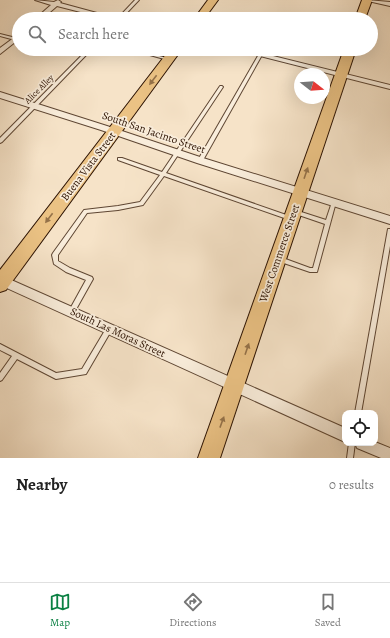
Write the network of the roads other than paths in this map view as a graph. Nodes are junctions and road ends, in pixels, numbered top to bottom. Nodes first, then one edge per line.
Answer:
1 (38, 0) edge
2 (137, 0) edge
3 (213, 0) edge
4 (368, 0) edge
5 (58, 2) edge
6 (390, 4) edge
7 (46, 12) edge
8 (92, 12) edge
9 (126, 12) edge
10 (204, 12) edge
11 (363, 12) edge
12 (0, 35) edge
13 (12, 36) edge
14 (12, 41) edge
15 (0, 52) edge
16 (83, 56) edge
17 (170, 56) edge
18 (259, 56) edge
19 (264, 56) edge
20 (347, 56) edge
21 (340, 75) junction
22 (221, 87) dead end
23 (390, 87) edge
24 (0, 95) edge
25 (34, 106) junction
26 (114, 131) junction
27 (0, 141) edge
28 (178, 153) junction
29 (120, 159) dead end
30 (200, 161) junction
31 (163, 174) junction
32 (300, 192) junction
33 (334, 202) junction
34 (292, 215) junction
35 (390, 220) edge
36 (328, 223) junction
37 (390, 231) edge
38 (278, 258) junction
39 (1, 282) edge
40 (72, 311) junction
41 (110, 328) junction
42 (0, 347) edge
43 (16, 355) junction
44 (0, 378) edge
45 (235, 386) junction
46 (359, 410) edge
47 (342, 435) edge
48 (352, 446) edge
49 (368, 446) edge
50 (390, 456) edge
51 (209, 458) edge
52 (350, 458) edge

1 - 5 street
2 - 9 lane
3 - 10 main road
4 - 6 street
4 - 11 main road
5 - 7 street
5 - 8 street
12 - 13 lane
14 - 15 street
16 - 25 lane, Alice Alley
17 -> 26 main road, Buena Vista Street
18 - 30 lane
19 - 21 street
20 - 21 main road, West Commerce Street
21 - 23 street
32 -> 21 main road, West Commerce Street
22 - 28 lane
24 - 25 street, South San Jacinto Street
25 - 26 street, South San Jacinto Street
25 - 27 lane, Alice Alley
26 - 28 street, South San Jacinto Street
26 -> 39 main road, Buena Vista Street
28 - 30 street, South San Jacinto Street
28 - 31 lane
29 - 31 lane
30 - 32 street, South San Jacinto Street
31 - 34 lane
31 - 40 lane
32 - 33 street, South San Jacinto Street
32 - 34 main road, West Commerce Street
33 - 35 street, South San Jacinto Street
33 - 36 lane
34 - 36 lane
34 - 38 main road, West Commerce Street
36 - 38 lane
37 - 46 lane
45 -> 38 main road, West Commerce Street
39 - 40 street, South Las Moras Street
40 - 41 street, South Las Moras Street
41 - 43 lane
41 - 45 street, South Las Moras Street
42 - 43 lane
43 - 44 lane
45 - 47 street, South Las Moras Street
51 -> 45 main road, West Commerce Street
48 - 52 lane
49 - 50 street

